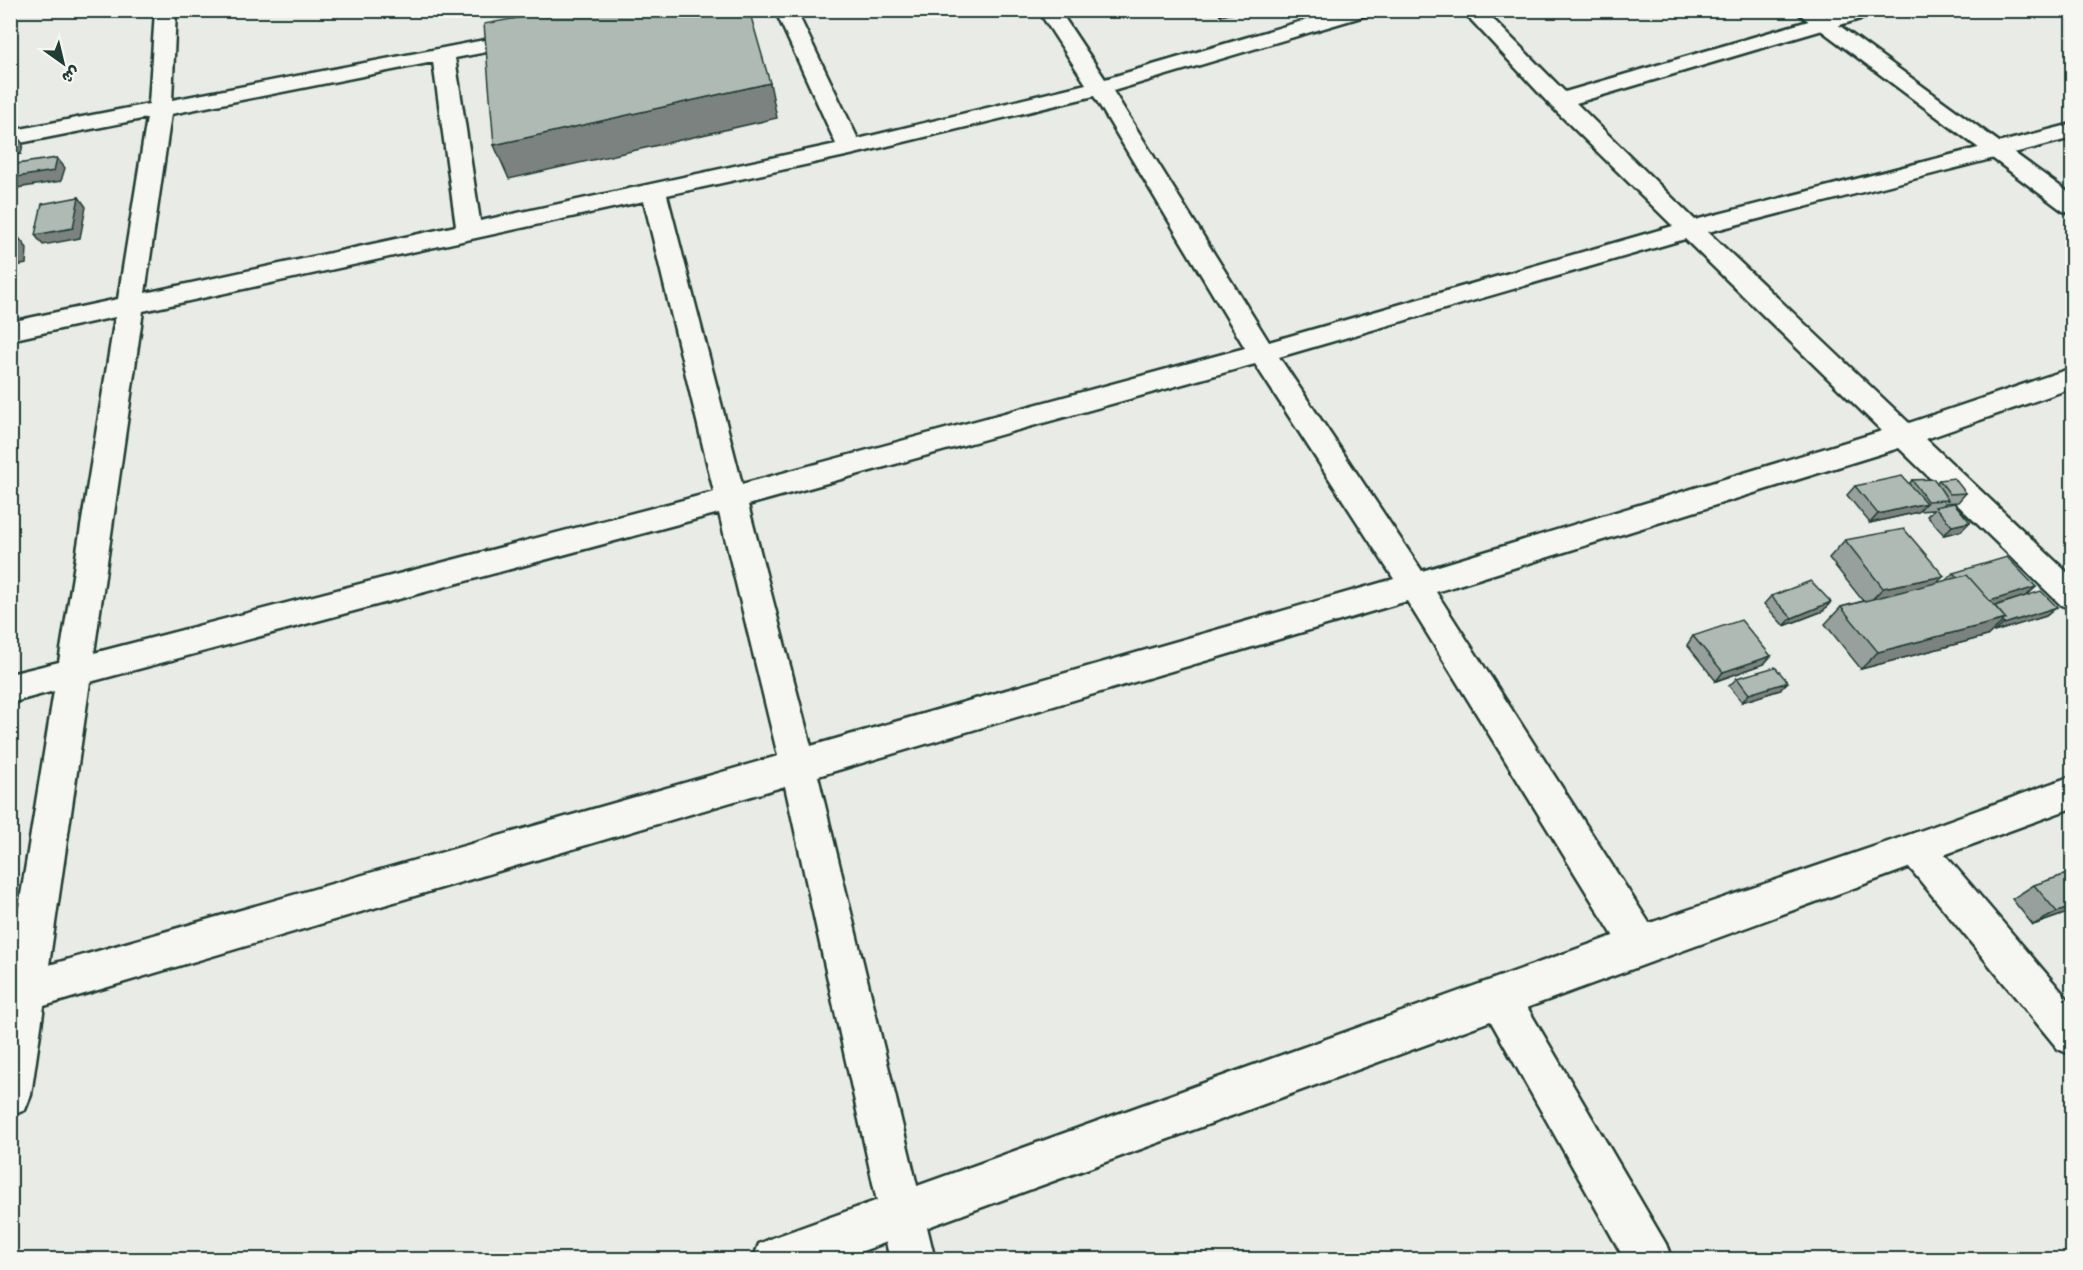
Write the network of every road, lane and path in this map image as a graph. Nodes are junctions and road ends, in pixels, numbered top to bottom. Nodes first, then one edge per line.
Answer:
1 (166, 10) edge
2 (785, 10) edge
3 (1048, 10) edge
4 (1364, 10) edge
5 (1472, 10) edge
6 (1804, 10) edge
7 (1870, 10) edge
8 (1822, 25) junction
9 (553, 33) edge
10 (443, 53) junction
11 (1100, 88) junction
12 (1559, 101) junction
13 (160, 109) junction
14 (2073, 131) edge
15 (10, 138) edge
16 (849, 148) junction
17 (1998, 152) junction
18 (653, 189) junction
19 (2073, 206) edge
20 (469, 229) junction
21 (1691, 230) junction
22 (130, 306) junction
23 (10, 332) edge
24 (1262, 353) junction
25 (2073, 378) edge
26 (1905, 435) junction
27 (730, 500) junction
28 (1415, 586) junction
29 (2073, 596) edge
30 (75, 672) junction
31 (10, 689) edge
32 (798, 765) junction
33 (2073, 792) edge
34 (1917, 849) junction
35 (1641, 945) junction
36 (18, 994) edge
37 (1499, 997) junction
38 (2073, 1035) edge
39 (10, 1095) edge
40 (902, 1215) junction
41 (775, 1260) edge
42 (914, 1260) edge
43 (1650, 1260) edge

1 - 13 street
2 - 16 street
3 - 11 street
4 - 11 street
5 - 12 street
6 - 8 street
7 - 8 street
8 - 12 street
8 - 17 street
9 - 10 street
10 - 13 street
10 - 20 street
11 - 16 street
11 - 24 street
12 - 21 street
13 - 15 street
13 - 22 street
14 - 17 street
16 - 18 street
17 - 19 street
17 - 21 street
18 - 20 street
18 - 27 street
20 - 22 street
21 - 24 street
21 - 26 street
22 - 23 street
22 - 30 street
24 - 27 street
24 - 28 street
25 - 26 street
26 - 28 street
26 - 29 street
27 - 30 street
27 - 32 street
28 - 32 street
28 - 35 street
30 - 31 street
30 - 36 street
32 - 36 street
32 - 40 street
33 - 34 street
34 - 35 street
34 - 38 street
35 - 37 street
36 - 39 street
37 - 40 street
37 - 43 street
40 - 41 street
40 - 42 street

